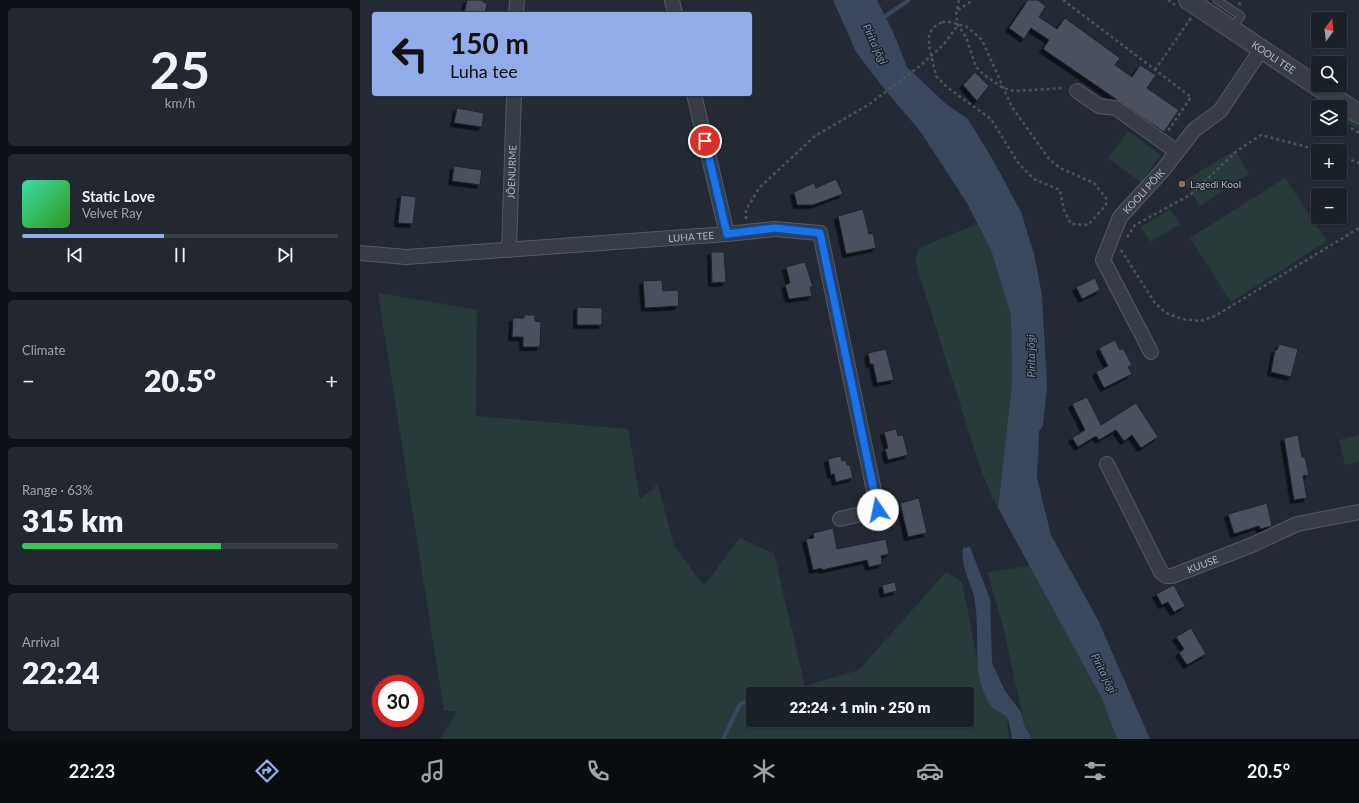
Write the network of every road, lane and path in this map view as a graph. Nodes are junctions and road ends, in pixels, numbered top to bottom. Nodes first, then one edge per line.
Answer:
1 (516, 0) edge
2 (672, 0) edge
3 (959, 0) edge
4 (973, 0) edge
5 (1064, 0) edge
6 (1217, 0) edge
7 (1190, 8) edge
8 (957, 10) junction
9 (516, 12) edge
10 (675, 12) edge
11 (958, 25) junction
12 (1231, 30) junction
13 (1261, 50) junction
14 (931, 56) junction
15 (1155, 70) junction
16 (1005, 88) junction
17 (1077, 91) joint
18 (514, 96) edge
19 (694, 96) edge
20 (1359, 114) edge
21 (1162, 141) junction
22 (1311, 148) edge
23 (1177, 152) junction
24 (1347, 159) edge
25 (1359, 163) edge
26 (1359, 228) edge
27 (747, 232) junction
28 (727, 234) junction
29 (1126, 239) dead end
30 (1123, 245) dead end
31 (509, 250) junction
32 (360, 253) edge
33 (1151, 352) dead end
34 (1107, 464) dead end
35 (1359, 512) edge
36 (840, 519) dead end

1 - 9 street
2 - 10 street
3 - 8 path
4 - 8 path
5 - 15 path
6 - 12 lane
7 - 12 street, KOOLI TEE
7 - 15 path
8 - 11 path
11 - 14 path
11 - 14 path
11 - 16 path
11 - 16 path
12 - 13 street, KOOLI TEE
13 - 20 street, KOOLI TEE
13 - 23 street, KOOLI PÕIK
14 - 16 path
14 - 27 path
15 - 21 path
16 - 17 path
17 - 21 street
18 - 31 street, JÕENURME
19 - 28 street
21 - 23 street
22 - 29 path
23 - 33 street, KOOLI PÕIK
24 - 25 path
26 - 30 path
27 - 28 street, LUHA TEE
27 - 36 street, LUHA TEE
28 - 31 street, LUHA TEE
31 - 32 street, LUHA TEE
34 - 35 street, KUUSE

